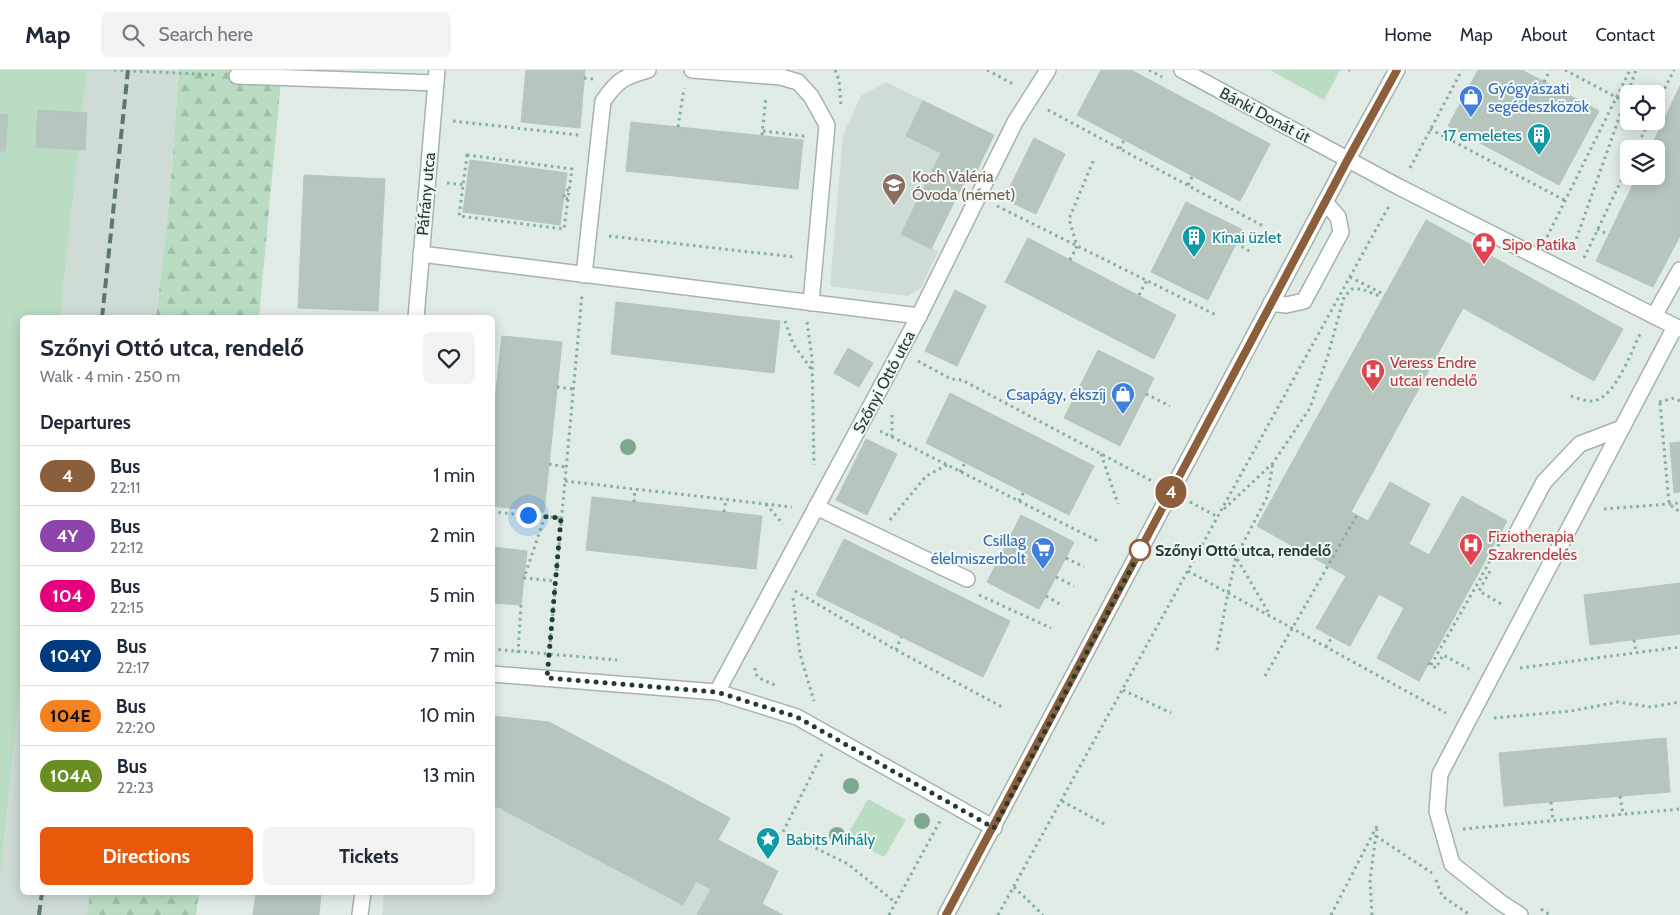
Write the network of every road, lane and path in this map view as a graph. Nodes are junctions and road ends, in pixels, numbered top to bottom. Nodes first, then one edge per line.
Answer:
1 (114, 70) edge
2 (648, 70) edge
3 (692, 70) edge
4 (835, 70) edge
5 (987, 70) edge
6 (1048, 70) edge
7 (1182, 70) edge
8 (1397, 70) edge
9 (1462, 70) edge
10 (1550, 70) edge
11 (1566, 70) edge
12 (1630, 70) edge
13 (1636, 70) edge
14 (1674, 70) edge
15 (237, 76) joint
16 (437, 77) edge
17 (596, 79) dead end
18 (1544, 82) dead end
19 (676, 85) dead end
20 (1630, 85) edge
21 (684, 86) junction
22 (1017, 86) dead end
23 (693, 87) dead end
24 (595, 88) dead end
25 (1665, 88) edge
26 (771, 97) dead end
27 (1617, 97) junction
28 (1620, 99) edge
29 (840, 109) dead end
30 (1050, 112) dead end
31 (1620, 113) edge
32 (433, 119) junction
33 (678, 126) dead end
34 (1430, 129) junction
35 (809, 132) dead end
36 (580, 135) dead end
37 (1124, 140) dead end
38 (1120, 149) junction
39 (1094, 159) dead end
40 (1348, 159) junction
41 (1192, 176) dead end
42 (440, 182) dead end
43 (1620, 182) edge
44 (465, 185) junction
45 (1188, 185) junction
46 (1399, 187) junction
47 (1566, 200) junction
48 (1325, 202) junction
49 (993, 204) dead end
50 (1265, 227) dead end
51 (1597, 229) junction
52 (600, 235) dead end
53 (1609, 235) dead end
54 (1236, 243) dead end
55 (1077, 246) junction
56 (1251, 252) dead end
57 (421, 254) junction
58 (1570, 256) dead end
59 (795, 257) dead end
60 (1538, 257) junction
61 (1070, 260) dead end
62 (1582, 262) dead end
63 (1680, 270) edge
64 (1350, 277) junction
65 (1147, 280) junction
66 (584, 281) junction
67 (1380, 293) junction
68 (1139, 295) dead end
69 (1385, 295) dead end
70 (1271, 303) junction
71 (808, 309) junction
72 (416, 315) edge
73 (920, 316) junction
74 (1218, 316) dead end
75 (784, 319) dead end
76 (1649, 321) junction
77 (1678, 328) edge
78 (916, 360) dead end
79 (813, 370) junction
80 (557, 387) dead end
81 (574, 389) junction
82 (1146, 394) dead end
83 (1571, 396) dead end
84 (1680, 401) edge
85 (1660, 402) junction
86 (1170, 406) dead end
87 (1653, 409) dead end
88 (862, 422) junction
89 (1622, 428) junction
90 (1101, 453) junction
91 (965, 463) dead end
92 (1273, 463) junction
93 (550, 464) dead end
94 (947, 465) junction
95 (566, 467) junction
96 (814, 470) dead end
97 (960, 472) junction
98 (1135, 472) dead end
99 (565, 481) junction
100 (635, 489) junction
101 (1024, 492) dead end
102 (726, 500) junction
103 (1605, 501) dead end
104 (634, 502) dead end
105 (1020, 502) junction
106 (1680, 503) edge
107 (766, 504) junction
108 (1118, 504) dead end
109 (1669, 504) junction
110 (816, 507) junction
111 (794, 508) dead end
112 (495, 512) edge
113 (724, 512) dead end
114 (1221, 512) junction
115 (1680, 512) edge
116 (1357, 515) dead end
117 (545, 516) junction
118 (561, 518) junction
119 (784, 525) dead end
120 (1517, 533) dead end
121 (877, 536) junction
122 (1502, 539) dead end
123 (1098, 541) dead end
124 (1236, 557) junction
125 (1066, 558) dead end
126 (1084, 567) dead end
127 (1486, 568) junction
128 (1188, 571) junction
129 (1056, 577) dead end
130 (967, 579) dead end
131 (555, 581) junction
132 (1074, 586) dead end
133 (1228, 592) junction
134 (977, 594) dead end
135 (1046, 596) dead end
136 (521, 605) dead end
137 (1503, 605) dead end
138 (1063, 606) dead end
139 (1271, 616) junction
140 (1051, 628) dead end
141 (1293, 628) junction
142 (902, 637) dead end
143 (1332, 637) dead end
144 (1634, 640) dead end
145 (1326, 646) junction
146 (1680, 647) edge
147 (495, 649) edge
148 (896, 650) junction
149 (1217, 650) dead end
150 (518, 651) junction
151 (1636, 653) junction
152 (549, 654) junction
153 (1524, 659) dead end
154 (619, 660) dead end
155 (756, 663) dead end
156 (1520, 668) junction
157 (1469, 669) dead end
158 (495, 674) edge
159 (516, 676) junction
160 (1266, 676) dead end
161 (1516, 676) dead end
162 (547, 678) junction
163 (783, 689) dead end
164 (1123, 690) junction
165 (717, 692) junction
166 (807, 701) dead end
167 (1680, 702) edge
168 (1004, 708) dead end
169 (1499, 710) dead end
170 (1171, 712) dead end
171 (1446, 713) dead end
172 (1494, 718) junction
173 (1490, 726) dead end
174 (816, 748) dead end
175 (823, 752) junction
176 (831, 757) dead end
177 (1620, 796) dead end
178 (1062, 800) junction
179 (1551, 802) dead end
180 (949, 804) junction
181 (1680, 809) edge
182 (1623, 814) junction
183 (1461, 820) dead end
184 (1553, 820) junction
185 (1106, 825) dead end
186 (994, 828) junction
187 (1463, 829) junction
188 (1376, 836) junction
189 (1465, 837) dead end
190 (1014, 887) junction
191 (363, 895) edge
192 (896, 903) junction
193 (1534, 904) dead end
194 (360, 915) edge
195 (889, 915) edge
196 (946, 915) edge
197 (998, 915) edge
198 (1043, 915) edge
199 (1331, 915) edge
200 (1372, 915) edge
201 (1470, 915) edge
202 (1520, 915) edge
203 (1550, 915) edge

1 - 15 path
2 - 66 street
3 - 71 street
4 - 29 path
5 - 22 path
6 - 73 street, Szőnyi Ottó utca
7 - 40 street, Bánki Donát út
8 - 40 street
9 - 34 path
10 - 18 path
11 - 27 path
12 - 27 path
13 - 20 path
14 - 25 path
15 - 16 street
16 - 32 street, Páfrány utca
17 - 24 path
19 - 21 path
21 - 23 path
21 - 33 path
26 - 35 path
27 - 28 path
27 - 47 path
30 - 38 path
31 - 58 path
32 - 36 path
32 - 57 street, Páfrány utca
34 - 46 path
34 - 47 path
37 - 38 path
38 - 45 path
39 - 55 path
40 - 46 street, Bánki Donát út
40 - 48 street
41 - 45 path
42 - 44 path
43 - 51 path
44 - 44 path
45 - 50 path
46 - 60 street, Bánki Donát út
46 - 64 path
47 - 60 path
48 - 70 street
48 - 70 street
49 - 55 path
51 - 53 path
51 - 62 path
52 - 59 path
54 - 56 path
55 - 61 path
55 - 65 path
57 - 66 street
57 - 72 street, Páfrány utca
60 - 76 street, Bánki Donát út
63 - 76 street
64 - 67 path
64 - 114 path
65 - 68 path
65 - 74 path
66 - 71 street
66 - 81 path
67 - 69 path
67 - 92 path
70 - 186 street
71 - 73 street
71 - 79 path
73 - 88 street, Szőnyi Ottó utca
75 - 79 path
76 - 77 street, Bánki Donát út
76 - 83 path
77 - 89 street
78 - 90 path
79 - 96 path
80 - 81 path
81 - 95 path
82 - 86 path
84 - 85 path
85 - 87 path
85 - 109 path
88 - 94 path
88 - 110 street, Szőnyi Ottó utca
89 - 120 street
89 - 202 street
90 - 98 path
90 - 108 path
91 - 97 path
92 - 114 path
92 - 124 path
93 - 95 path
94 - 97 path
94 - 121 path
95 - 99 path
97 - 105 path
99 - 100 path
99 - 118 path
100 - 102 path
100 - 104 path
101 - 105 path
102 - 107 path
102 - 113 path
103 - 109 path
105 - 123 path
106 - 109 path
107 - 111 path
107 - 119 path
109 - 115 path
110 - 121 street
110 - 165 street, Szőnyi Ottó utca
112 - 117 path
114 - 128 path
116 - 141 path
117 - 118 path
117 - 131 path
118 - 131 path
121 - 130 street
122 - 127 path
124 - 133 path
124 - 139 path
125 - 126 path
127 - 137 path
127 - 157 path
128 - 133 path
128 - 164 path
129 - 132 path
131 - 152 path
133 - 139 path
133 - 149 path
134 - 140 path
135 - 138 path
136 - 150 path
139 - 141 path
141 - 145 path
141 - 160 path
142 - 148 path
143 - 145 path
144 - 151 path
145 - 171 path
146 - 151 path
147 - 150 path
148 - 166 path
148 - 168 path
150 - 152 path
150 - 159 path
151 - 156 path
152 - 154 path
152 - 162 path
153 - 156 path
155 - 163 path
156 - 161 path
158 - 159 street
159 - 162 street
162 - 165 street
164 - 170 path
164 - 178 path
165 - 180 street
167 - 172 path
169 - 172 path
172 - 173 path
174 - 175 path
175 - 176 path
175 - 192 path
177 - 182 path
178 - 185 path
178 - 190 path
179 - 184 path
180 - 186 street
180 - 192 path
181 - 182 path
182 - 184 path
183 - 187 path
184 - 187 path
186 - 196 street
187 - 189 path
188 - 199 path
188 - 200 path
188 - 201 path
190 - 197 path
190 - 198 path
191 - 194 street
192 - 195 path
193 - 203 path

